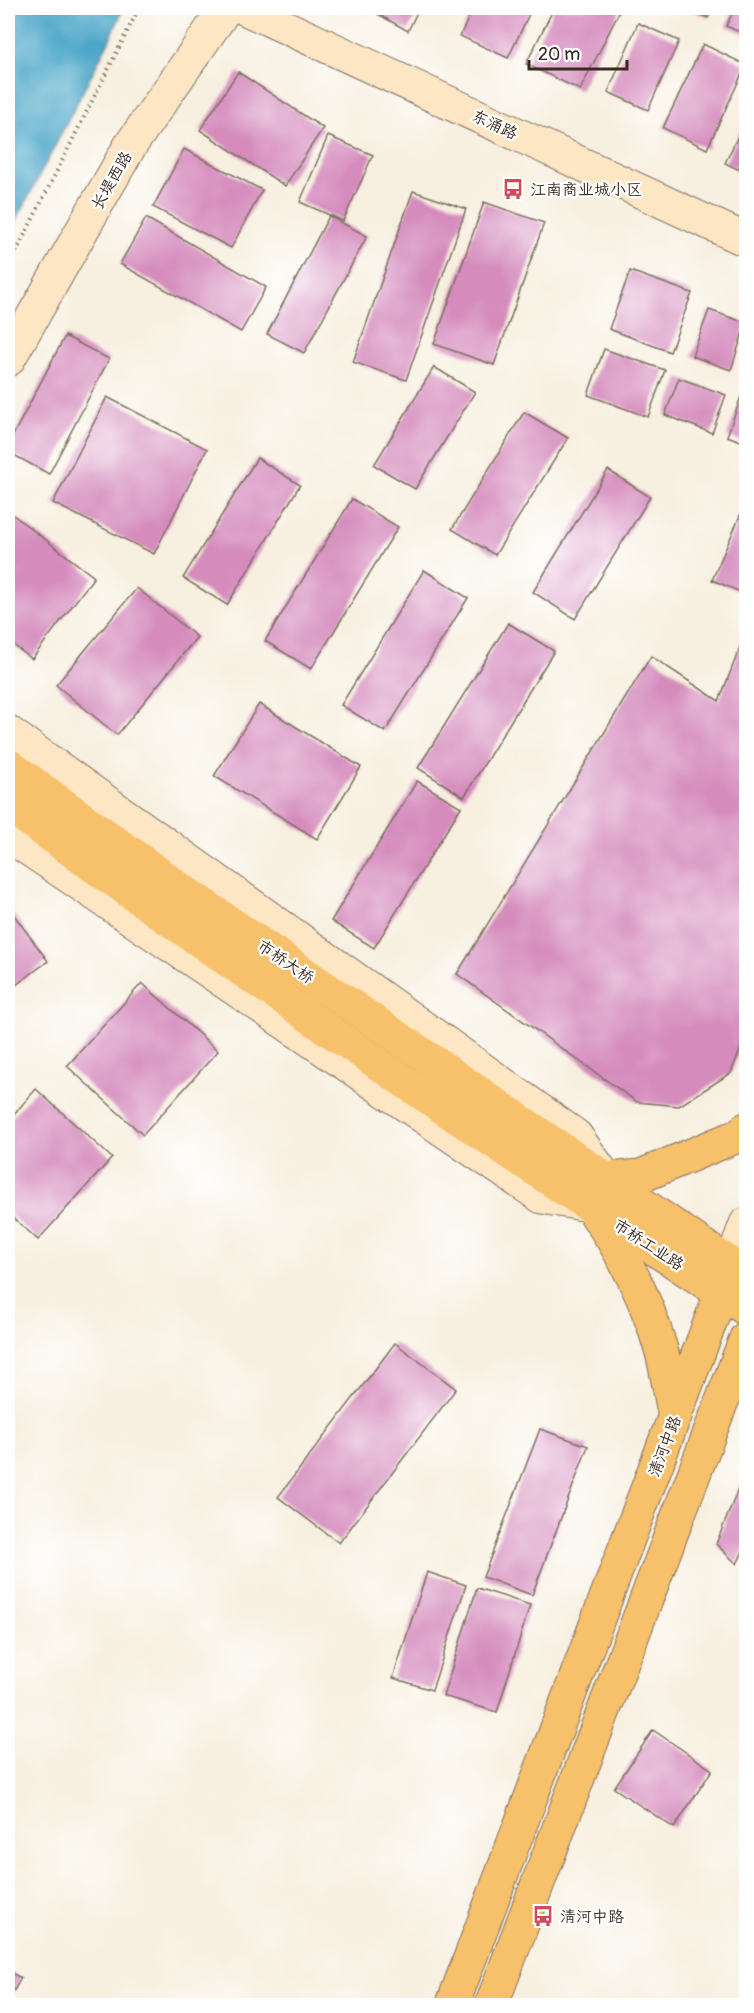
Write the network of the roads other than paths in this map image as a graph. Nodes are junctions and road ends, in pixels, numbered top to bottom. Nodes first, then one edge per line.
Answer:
1 (226, 8) edge
2 (244, 8) edge
3 (747, 240) edge
4 (8, 360) edge
5 (8, 732) edge
6 (8, 765) edge
7 (8, 805) edge
8 (8, 835) edge
9 (747, 1129) edge
10 (568, 1152) joint
11 (552, 1180) joint
12 (598, 1192) junction
13 (747, 1224) edge
14 (736, 1285) edge
15 (747, 1338) edge
16 (675, 1417) junction
17 (452, 2006) edge
18 (490, 2006) edge

1 - 4 street, 长堤西路
2 - 3 street, 东涌路
5 - 12 street
6 - 10 main road, 市桥大桥
7 - 11 main road, 市桥大桥
8 - 12 street
9 - 12 main road
10 - 12 main road, 市桥工业路
11 - 12 main road, 市桥工业路
12 - 14 main road, 市桥工业路
12 - 16 main road
13 - 14 street, 清河中路
14 - 16 main road, 清河中路
15 - 18 main road
16 - 17 main road, 清河中路

